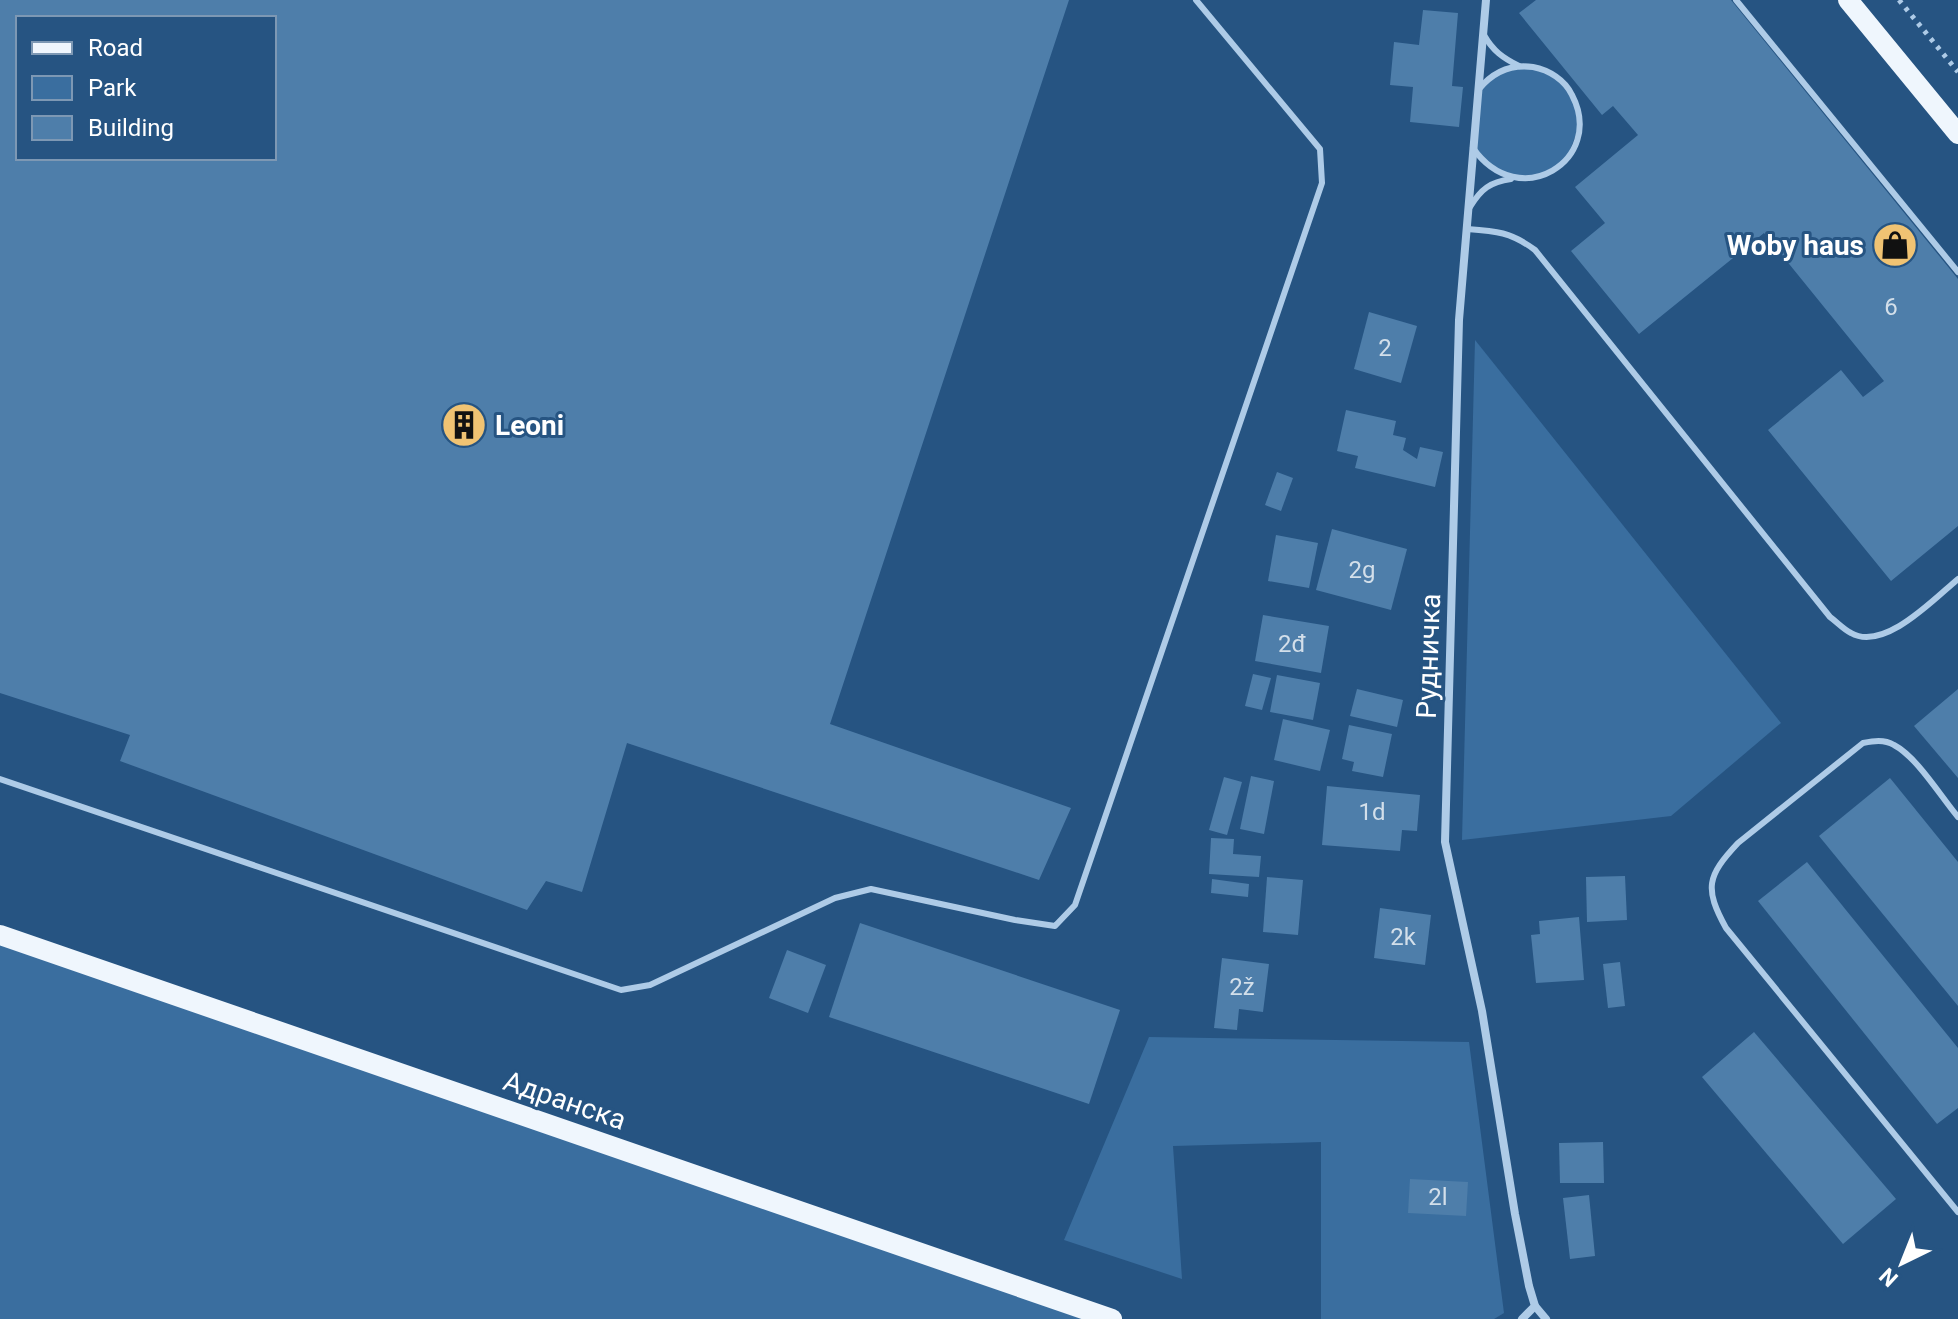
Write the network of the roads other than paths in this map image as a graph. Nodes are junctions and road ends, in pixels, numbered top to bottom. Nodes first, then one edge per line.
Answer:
1 (1196, 0) edge
2 (1486, 0) edge
3 (1736, 0) edge
4 (1848, 0) edge
5 (1483, 33) junction
6 (1519, 66) junction
7 (1478, 90) junction
8 (1958, 134) edge
9 (1473, 148) junction
10 (1514, 178) junction
11 (1468, 210) junction
12 (1467, 229) junction
13 (1958, 272) edge
14 (1958, 579) edge
15 (0, 779) edge
16 (1958, 817) edge
17 (0, 935) edge
18 (1958, 1212) edge
19 (1535, 1306) junction
20 (1112, 1319) edge
21 (1522, 1319) edge
22 (1546, 1319) edge

1 - 15 lane
2 - 5 street, Рудничка
3 - 13 lane
4 - 8 main road
5 - 6 lane
5 - 7 street, Рудничка
6 - 7 lane
6 - 10 lane
7 - 9 street, Рудничка
9 - 10 lane
9 - 11 street, Рудничка
10 - 11 lane
11 - 12 street, Рудничка
12 - 14 lane
12 - 19 street, Рудничка
16 - 18 lane
17 - 20 main road, Адранска
19 - 21 street
19 - 22 street, Рудничка

